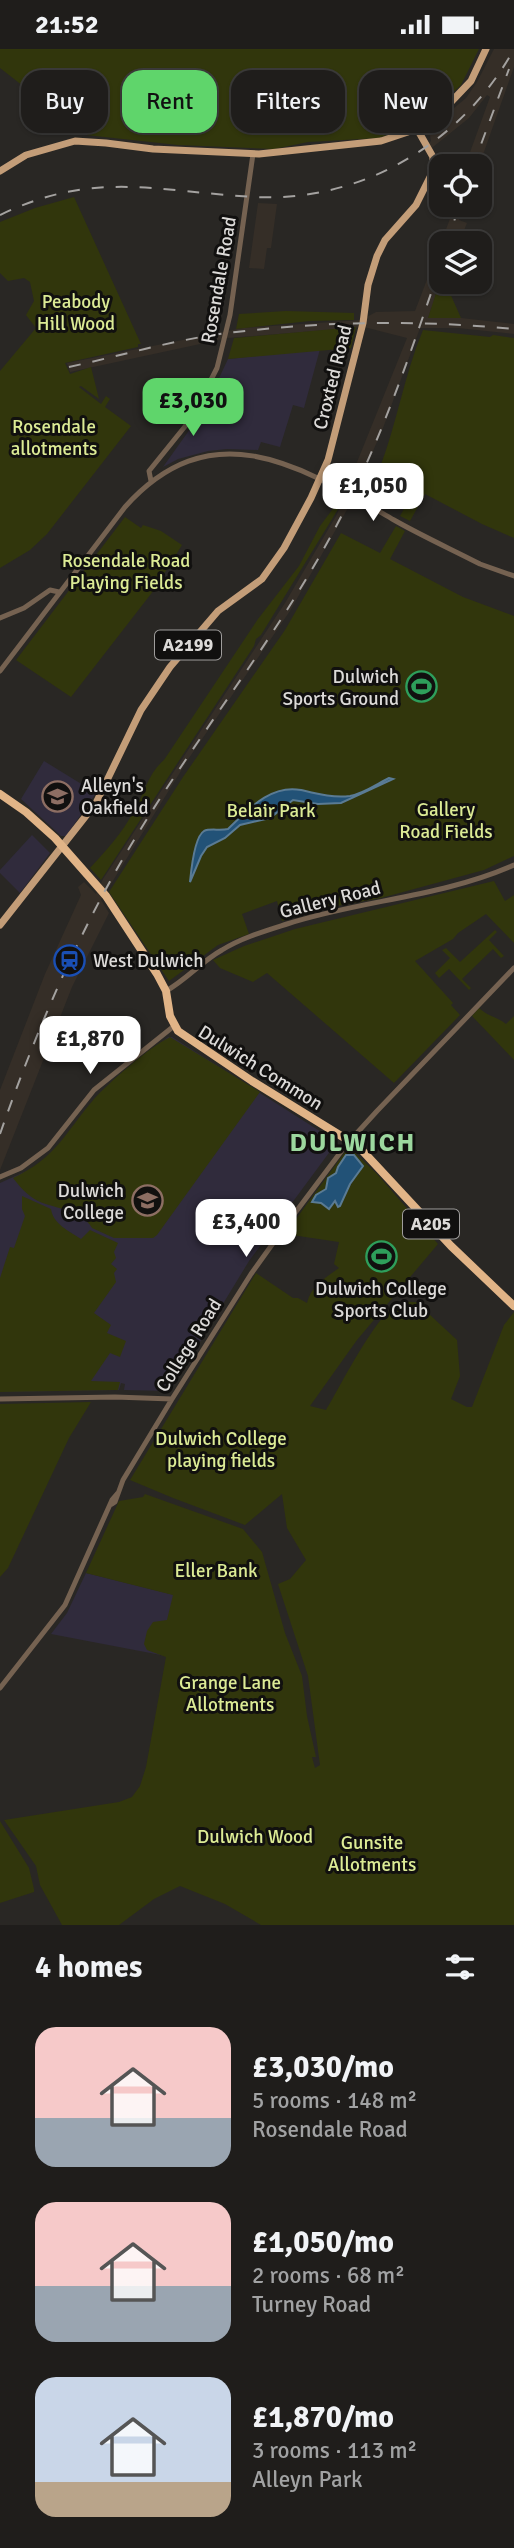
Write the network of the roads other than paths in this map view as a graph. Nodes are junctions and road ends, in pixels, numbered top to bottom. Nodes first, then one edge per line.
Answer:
1 (486, 49) edge
2 (452, 99) edge
3 (403, 133) edge
4 (419, 133) edge
5 (253, 154) junction
6 (0, 171) edge
7 (154, 479) junction
8 (320, 479) junction
9 (514, 576) edge
10 (59, 592) junction
11 (31, 604) junction
12 (45, 611) junction
13 (0, 618) edge
14 (0, 671) edge
15 (0, 794) edge
16 (63, 846) junction
17 (514, 865) edge
18 (0, 925) edge
19 (514, 968) edge
20 (166, 991) junction
21 (174, 1026) junction
22 (350, 1141) junction
23 (0, 1177) edge
24 (514, 1306) edge
25 (0, 1399) edge
26 (172, 1399) junction
27 (0, 1688) edge

1 - 2 main road
3 - 5 main road
4 - 8 main road, Croxted Road / A2199
5 - 6 main road
5 - 7 street, Rosendale Road
7 - 8 street
7 - 10 street
8 - 9 street
8 - 16 main road, Croxted Road / A2199
10 - 11 street
10 - 12 street
11 - 12 street
11 - 13 street
12 - 14 street
15 - 16 highway
16 - 18 main road, Croxted Road / A2199
16 - 20 highway
17 - 20 street, Gallery Road
19 - 22 street, College Road
20 - 21 highway
21 - 22 highway, Dulwich Common / A205
21 - 23 street
22 - 24 highway, Dulwich Common / A205
22 - 26 street, College Road
25 - 26 street
26 - 27 street, College Road

